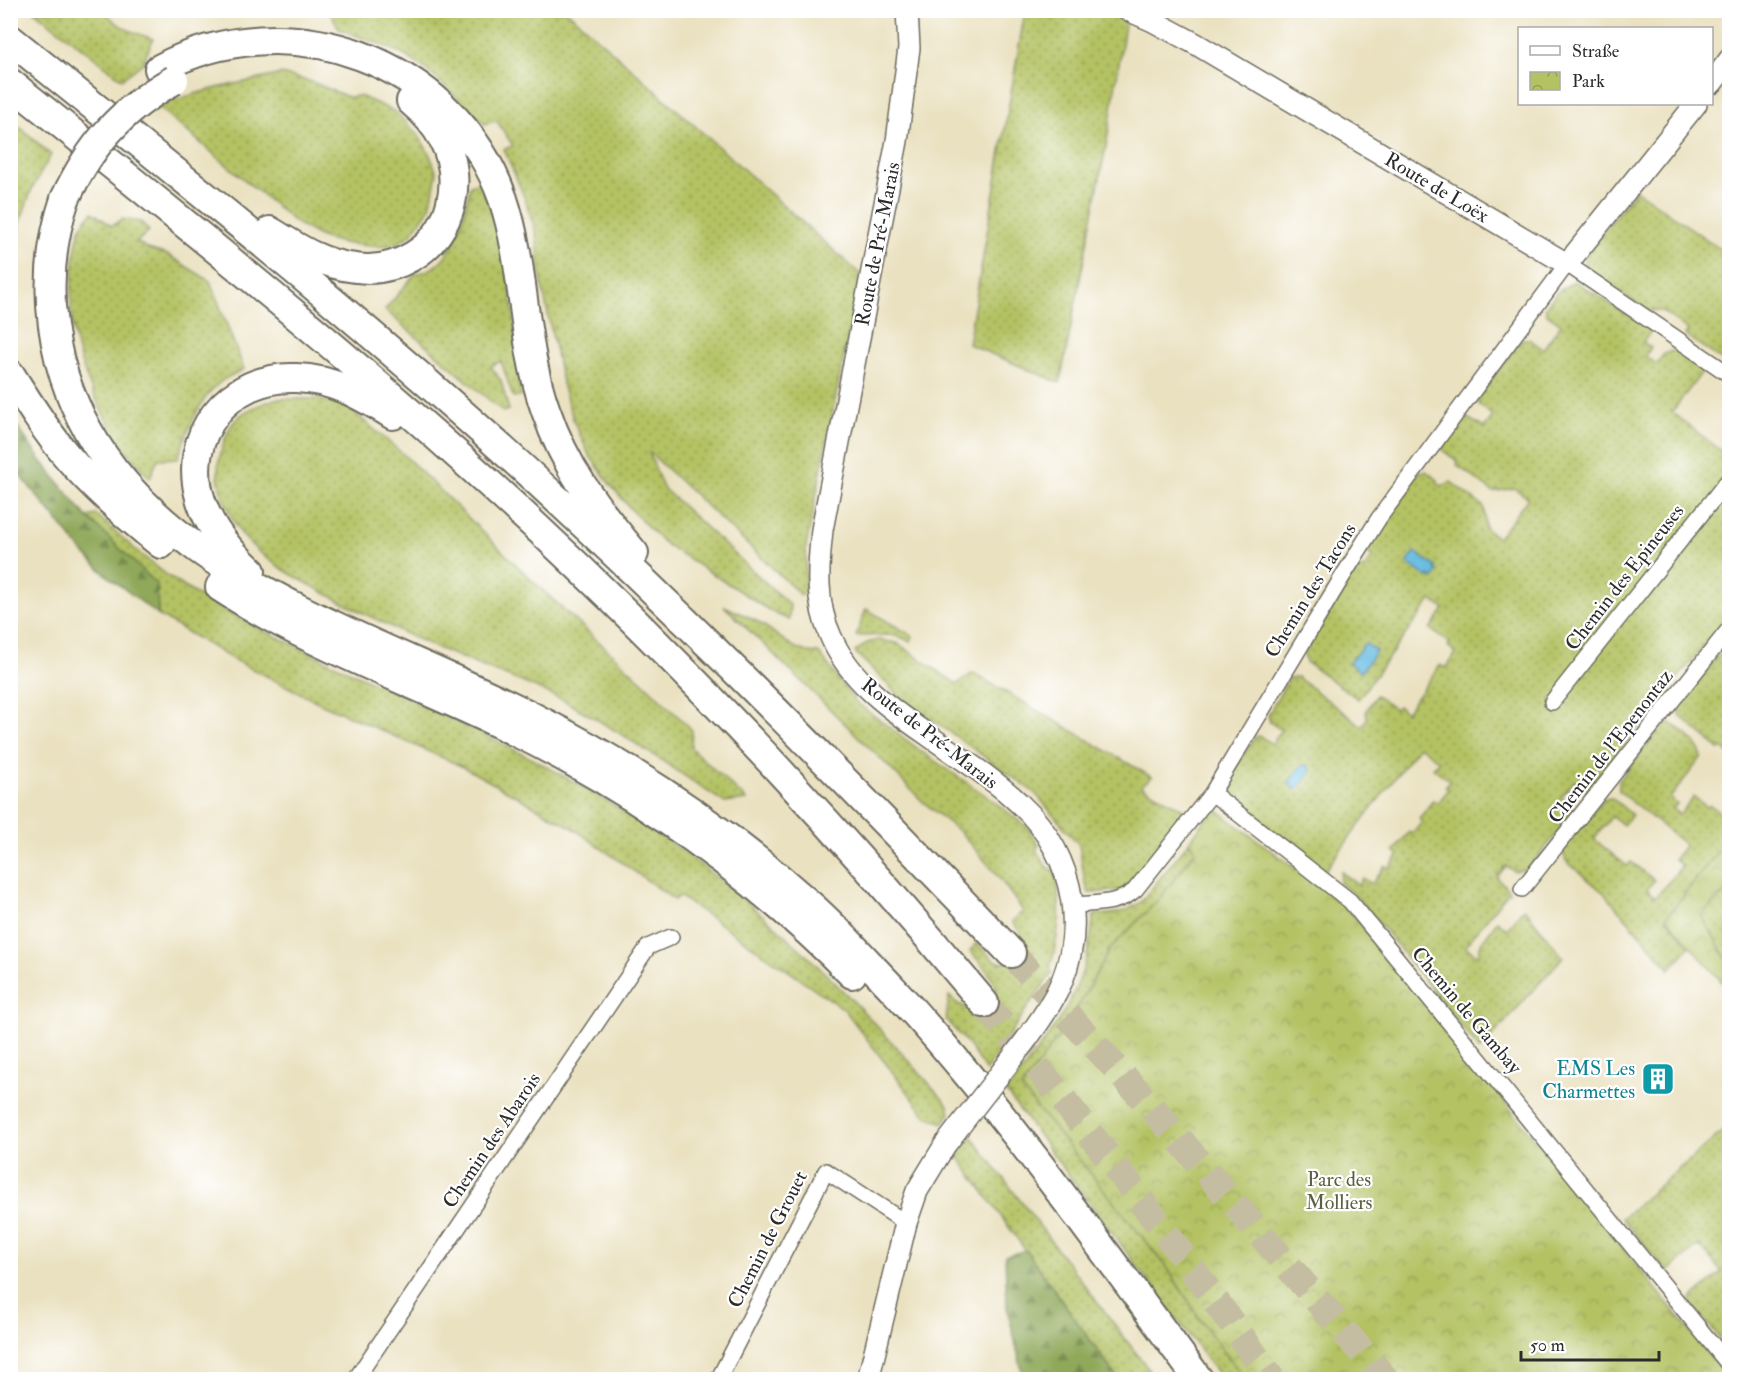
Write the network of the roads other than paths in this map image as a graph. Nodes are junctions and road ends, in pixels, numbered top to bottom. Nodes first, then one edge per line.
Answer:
1 (1128, 10) edge
2 (909, 16) edge
3 (10, 39) edge
4 (1730, 59) edge
5 (166, 74) junction
6 (1713, 81) edge
7 (10, 83) edge
8 (1695, 105) edge
9 (181, 176) junction
10 (59, 193) junction
11 (1567, 264) junction
12 (10, 374) edge
13 (1730, 375) edge
14 (464, 460) junction
15 (1730, 478) edge
16 (135, 522) junction
17 (293, 604) junction
18 (1730, 628) edge
19 (722, 658) junction
20 (1552, 702) dead end
21 (1212, 793) junction
22 (1522, 889) dead end
23 (1073, 905) junction
24 (671, 937) dead end
25 (1011, 953) tunnel mouth
26 (984, 1003) tunnel mouth
27 (906, 1223) junction
28 (1730, 1366) edge
29 (355, 1380) edge
30 (718, 1380) edge
31 (868, 1380) edge
32 (1177, 1380) edge
33 (1199, 1380) edge

1 - 11 street, Route de Loëx
2 - 23 street, Route de Pré-Marais
3 - 9 highway
4 - 6 street
5 - 9 highway
5 - 10 highway, bridge
5 - 19 highway
7 - 14 highway
8 - 11 street
9 - 19 highway
10 - 16 highway
10 - 17 highway
11 - 13 street
11 - 21 street, Chemin des Tacons
12 - 16 highway
14 - 17 highway
14 - 26 highway
15 - 20 street, Chemin des Epineuses
16 - 32 highway
17 - 33 highway
18 - 22 street, Chemin de l'Epenontaz
19 - 25 highway
21 - 23 street, Chemin des Tacons
21 - 28 street, Chemin de Gambay
23 - 27 street, Route de Pré-Marais, bridge
24 - 29 street, Chemin des Abarois
27 - 30 street, Chemin de Grouet
27 - 31 street, Route de Pré-Marais

